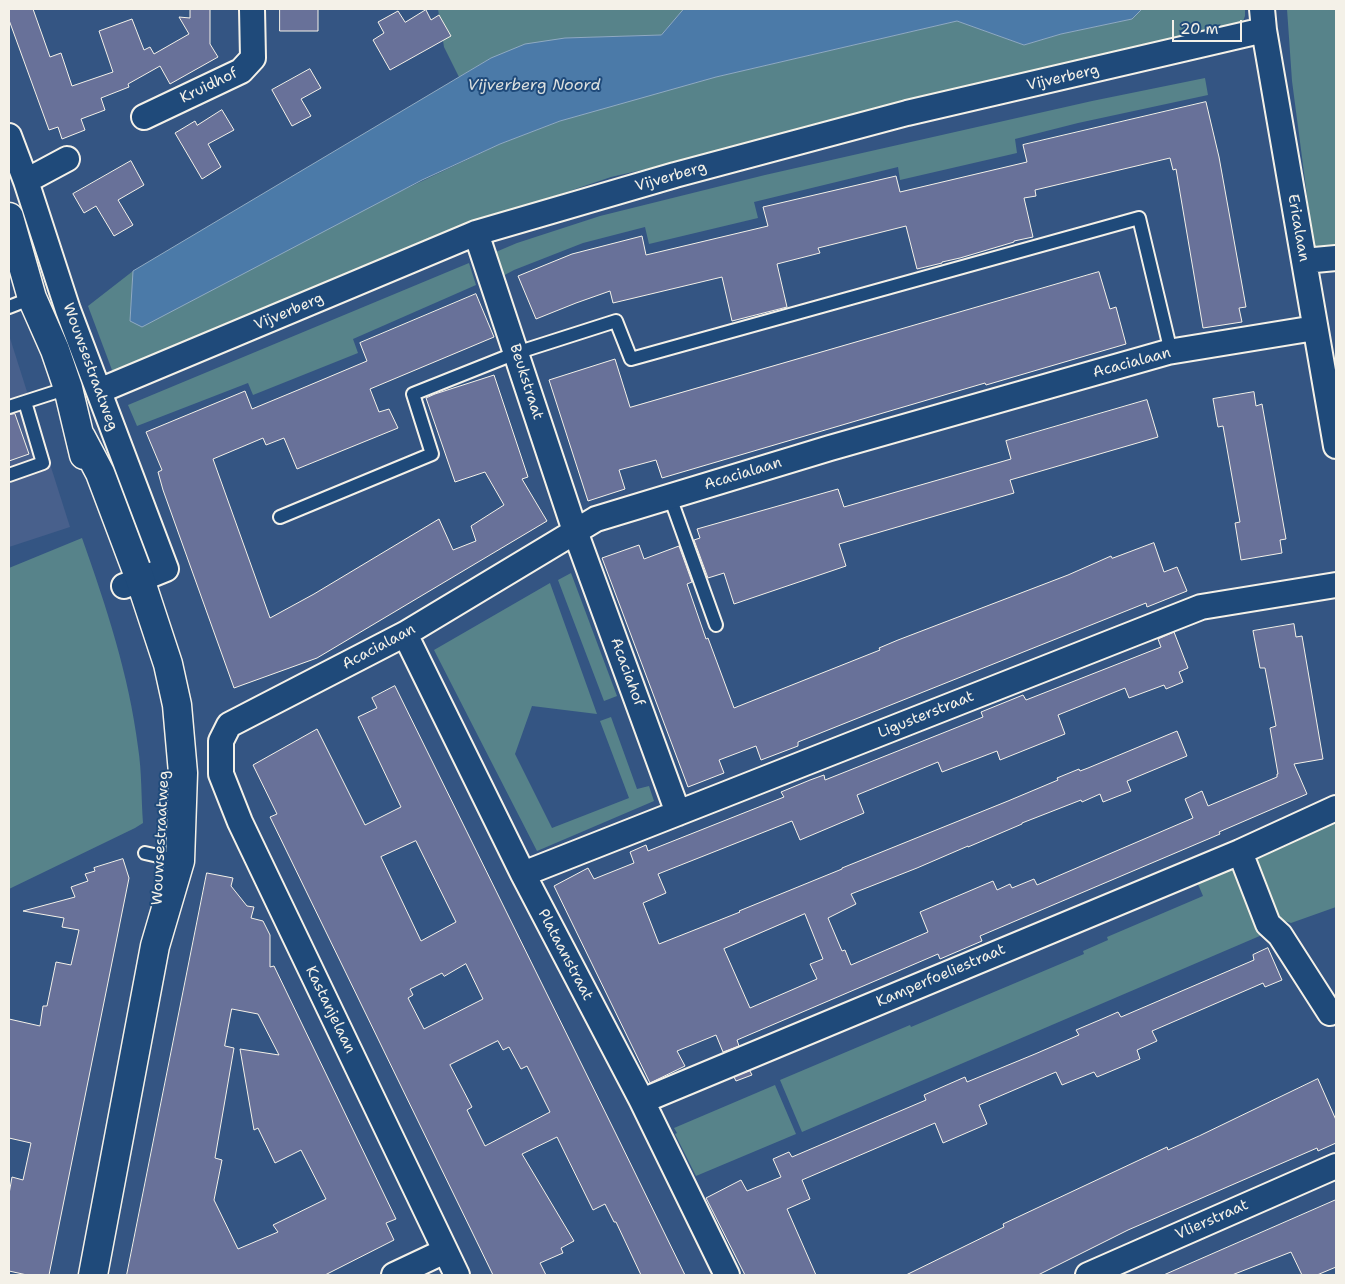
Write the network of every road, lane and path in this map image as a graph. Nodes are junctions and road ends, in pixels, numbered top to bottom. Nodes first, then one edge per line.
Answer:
1 (252, 9) edge
2 (1263, 20) edge
3 (144, 117) dead end
4 (9, 136) edge
5 (67, 159) dead end
6 (26, 181) junction
7 (9, 217) edge
8 (476, 233) junction
9 (1336, 258) edge
10 (1304, 261) junction
11 (20, 302) edge
12 (1315, 328) junction
13 (1171, 352) junction
14 (516, 354) junction
15 (68, 388) junction
16 (98, 391) junction
17 (25, 402) junction
18 (9, 407) edge
19 (1336, 446) edge
20 (9, 475) edge
21 (670, 496) junction
22 (280, 517) dead end
23 (575, 531) junction
24 (132, 582) junction
25 (1336, 585) edge
26 (716, 625) dead end
27 (405, 634) junction
28 (221, 741) joint
29 (1336, 808) edge
30 (678, 813) junction
31 (1240, 852) junction
32 (523, 874) junction
33 (1330, 1013) dead end
34 (642, 1101) junction
35 (1336, 1166) edge
36 (445, 1251) junction
37 (93, 1275) edge
38 (394, 1275) edge
39 (457, 1275) edge
40 (727, 1275) edge
41 (1088, 1275) edge

1 - 3 street, Kruidhof
2 - 8 street, Vijverberg
2 - 10 street, Ericalaan
4 - 6 street, Wouwsestraatweg
5 - 6 street
6 - 16 street, Wouwsestraatweg
7 - 11 main road, Wouwsestraatweg
8 - 14 street, Beukstraat
8 - 16 street, Vijverberg
9 - 10 street
10 - 12 street, Ericalaan
11 - 15 main road, Wouwsestraatweg
12 - 13 street, Acacialaan
12 - 19 street, Ericalaan
13 - 14 lane
13 - 21 street, Acacialaan
14 - 22 lane
14 - 23 street, Beukstraat
15 - 17 lane
15 - 24 main road, Wouwsestraatweg
16 - 24 street, Wouwsestraatweg
17 - 18 lane
17 - 20 lane
21 - 23 street, Acacialaan
21 - 26 lane
23 - 27 street, Acacialaan
23 - 30 street, Acaciahof
24 - 37 main road, Wouwsestraatweg
25 - 30 street, Ligusterstraat
27 - 28 street, Acacialaan
27 - 32 street, Plataanstraat
28 - 36 street, Kastanjelaan
29 - 31 street, Kamperfoeliestraat
30 - 32 street, Ligusterstraat
31 - 33 street
31 - 34 street, Kamperfoeliestraat
32 - 34 street, Plataanstraat
34 - 40 street, Plataanstraat
35 - 41 street, Vlierstraat
36 - 38 street
36 - 39 street, Kastanjelaan

